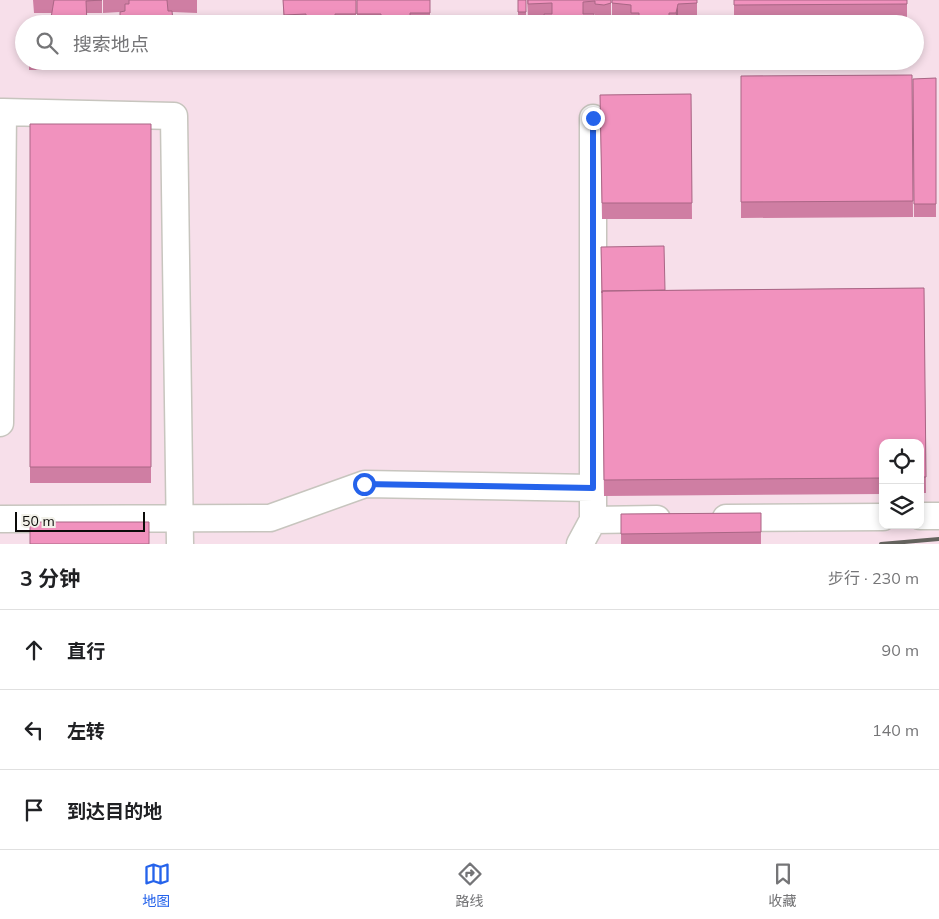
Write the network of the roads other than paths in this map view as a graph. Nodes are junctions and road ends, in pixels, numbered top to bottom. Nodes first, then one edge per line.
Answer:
1 (1, 112) edge
2 (593, 118) dead end
3 (0, 423) edge
4 (593, 488) junction
5 (924, 516) edge
6 (939, 516) edge
7 (879, 517) edge
8 (0, 519) edge
9 (593, 520) junction
10 (181, 532) edge
11 (580, 544) edge

1 - 3 lane
1 - 10 lane
2 - 4 lane
4 - 9 lane
4 - 10 lane
5 - 6 lane
7 - 9 lane
8 - 10 lane
9 - 11 lane

